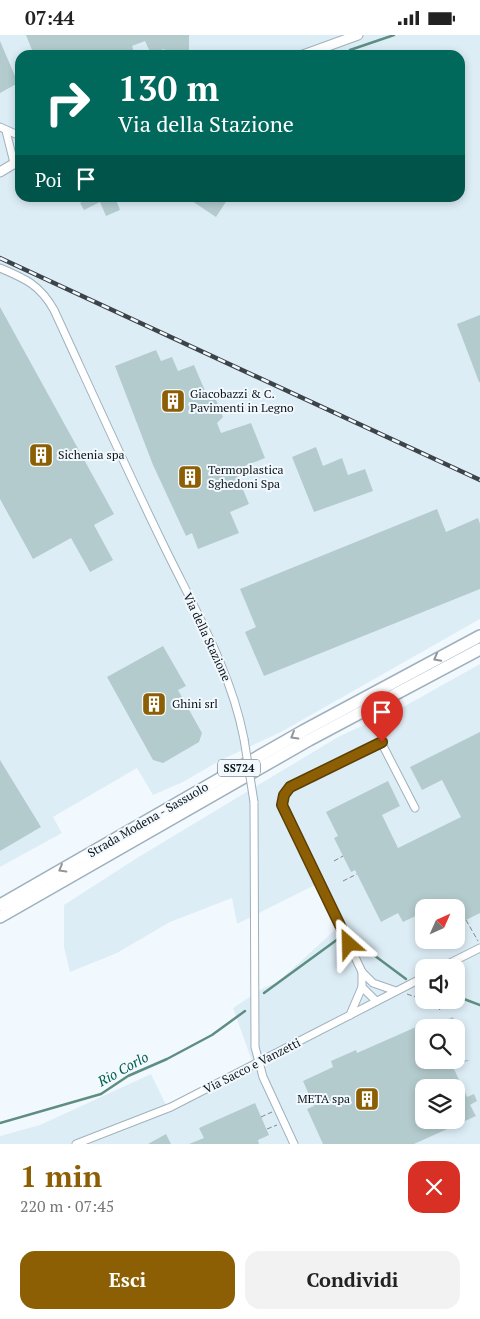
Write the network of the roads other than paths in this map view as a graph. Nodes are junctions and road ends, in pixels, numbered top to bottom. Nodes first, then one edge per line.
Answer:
1 (358, 35) edge
2 (317, 50) edge
3 (3, 129) edge
4 (15, 135) edge
5 (15, 156) edge
6 (15, 162) edge
7 (0, 172) edge
8 (0, 268) edge
9 (480, 636) edge
10 (480, 649) edge
11 (415, 808) dead end
12 (0, 905) edge
13 (0, 917) edge
14 (479, 945) edge
15 (455, 959) edge
16 (362, 972) junction
17 (415, 982) edge
18 (373, 983) junction
19 (362, 987) junction
20 (396, 991) junction
21 (376, 1001) junction
22 (350, 1015) junction
23 (258, 1061) junction
24 (76, 1144) edge
25 (294, 1144) edge

1 - 2 street
3 - 4 street
3 - 5 street
6 - 7 street
8 - 23 street, Via della Stazione, bridge
9 -> 12 highway, Strada Modena - Sassuolo / SS724
10 - 13 highway, Strada Modena - Sassuolo / SS724
11 - 16 street
14 - 15 street
16 - 18 street
16 - 19 street
17 - 20 street, Via Sacco e Vanzetti
18 - 20 street
18 - 21 street
19 - 21 street
19 - 22 street
20 - 21 street, Via Sacco e Vanzetti
21 - 22 street, Via Sacco e Vanzetti
22 - 23 street, Via Sacco e Vanzetti
23 - 24 street, Via Sacco e Vanzetti
23 - 25 street, Via della Stazione

